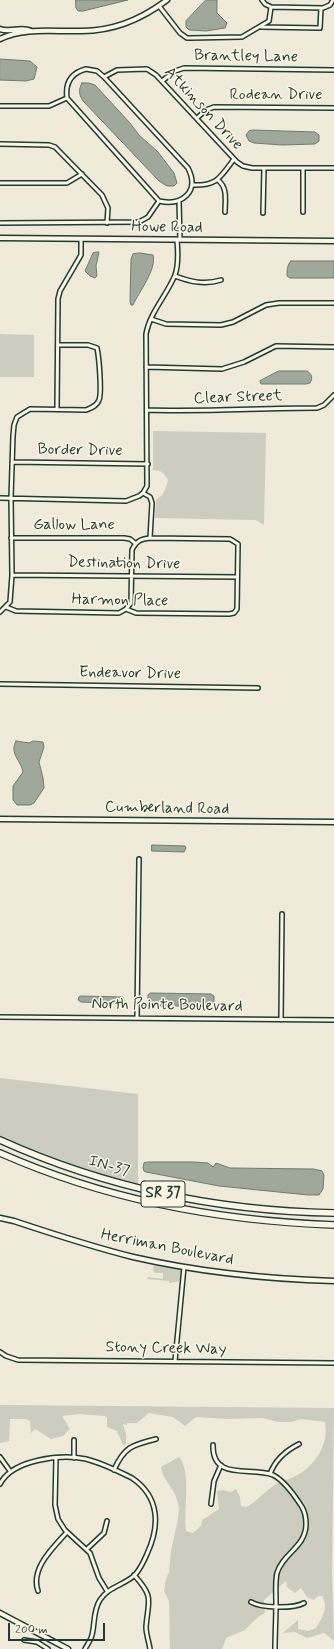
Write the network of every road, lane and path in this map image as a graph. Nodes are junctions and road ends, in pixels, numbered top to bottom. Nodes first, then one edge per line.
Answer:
1 (167, 0) edge
2 (262, 0) edge
3 (333, 0) edge
4 (159, 6) junction
5 (271, 7) junction
6 (321, 8) junction
7 (261, 27) junction
8 (0, 30) edge
9 (31, 31) junction
10 (0, 39) edge
11 (334, 70) edge
12 (104, 77) junction
13 (162, 81) junction
14 (67, 98) junction
15 (0, 106) edge
16 (334, 108) edge
17 (196, 118) junction
18 (0, 144) edge
19 (234, 159) junction
20 (264, 168) junction
21 (334, 168) edge
22 (303, 169) junction
23 (82, 174) junction
24 (218, 180) junction
25 (0, 183) edge
26 (192, 185) junction
27 (159, 201) junction
28 (179, 201) junction
29 (225, 212) dead end
30 (303, 212) dead end
31 (263, 213) dead end
32 (0, 223) edge
33 (107, 223) junction
34 (0, 238) edge
35 (81, 239) junction
36 (179, 240) junction
37 (334, 241) edge
38 (175, 276) junction
39 (221, 280) dead end
40 (334, 303) edge
41 (151, 319) junction
42 (58, 345) junction
43 (334, 347) edge
44 (146, 367) junction
45 (334, 395) edge
46 (57, 409) junction
47 (147, 410) junction
48 (13, 462) junction
49 (148, 464) junction
50 (143, 492) junction
51 (0, 498) edge
52 (11, 498) junction
53 (11, 538) junction
54 (150, 538) junction
55 (136, 543) junction
56 (12, 575) junction
57 (132, 576) junction
58 (237, 577) junction
59 (6, 607) junction
60 (126, 609) junction
61 (0, 612) edge
62 (0, 684) edge
63 (258, 688) dead end
64 (0, 818) edge
65 (334, 822) edge
66 (139, 859) dead end
67 (282, 914) dead end
68 (0, 1017) edge
69 (137, 1018) junction
70 (281, 1020) junction
71 (334, 1020) edge
72 (0, 1140) edge
73 (0, 1153) edge
74 (334, 1213) edge
75 (0, 1218) edge
76 (334, 1225) edge
77 (184, 1267) junction
78 (334, 1281) edge
79 (0, 1352) edge
80 (175, 1362) junction
81 (334, 1363) edge
82 (156, 1439) dead end
83 (74, 1440) dead end
84 (299, 1444) dead end
85 (214, 1445) dead end
86 (0, 1457) edge
87 (56, 1458) junction
88 (74, 1458) junction
89 (221, 1465) junction
90 (114, 1470) junction
91 (10, 1471) junction
92 (270, 1474) junction
93 (0, 1484) edge
94 (211, 1504) dead end
95 (107, 1520) dead end
96 (67, 1532) junction
97 (87, 1549) junction
98 (134, 1575) junction
99 (38, 1591) dead end
100 (107, 1591) junction
101 (251, 1602) dead end
102 (304, 1603) dead end
103 (276, 1606) junction
104 (0, 1612) edge
105 (24, 1640) dead end
106 (48, 1649) edge
107 (68, 1649) edge
108 (85, 1649) edge
109 (150, 1649) edge
110 (275, 1649) edge

1 - 4 street
2 - 5 street
3 - 6 street
4 - 7 street
4 - 9 street
5 - 6 street
5 - 7 street
6 - 7 street
8 - 9 street
9 - 10 street
11 - 13 street, Brantley Lane
12 - 13 street, Atkinson Drive
12 - 14 street
12 - 26 street
13 - 17 street, Atkinson Drive
14 - 15 street
14 - 27 street
16 - 17 street, Rodean Drive
17 - 19 street, Atkinson Drive
18 - 23 street
19 - 20 street, Atkinson Drive
19 - 24 street
20 - 22 street, Atkinson Drive
20 - 31 street
21 - 22 street, Atkinson Drive
22 - 30 street
23 - 25 street
23 - 33 street
24 - 26 street
24 - 29 street
26 - 28 street
27 - 28 street
27 - 33 street
28 - 36 street
32 - 33 street
34 - 35 street, Howe Road
35 - 36 street, Howe Road
35 - 42 street
36 - 37 street, Howe Road
36 - 38 street
38 - 39 street
38 - 41 street
40 - 41 street
41 - 44 street
42 - 46 street
42 - 46 street
43 - 44 street
44 - 47 street
45 - 47 street, Clear Street
46 - 48 street
47 - 49 street
48 - 49 street, Border Drive
48 - 52 street
49 - 50 street
50 - 52 street
50 - 54 street
51 - 52 street
52 - 53 street
53 - 55 street, Gallow Lane
53 - 56 street
54 - 55 street
54 - 58 street
55 - 57 street
56 - 57 street, Destination Drive
56 - 59 street
57 - 58 street, Destination Drive
57 - 60 street
58 - 60 street, Harmon Place
59 - 60 street, Harmon Place
59 - 61 street
62 - 63 street, Endeavor Drive
64 - 65 street, Cumberland Road
66 - 69 street
67 - 70 street
68 - 69 street, North Pointe Boulevard
69 - 70 street, North Pointe Boulevard
70 - 71 street, North Pointe Boulevard
72 - 74 highway, IN-37 / SR 37
73 - 76 highway, IN-37 / SR 37
75 - 77 street, Herriman Boulevard
77 - 78 street, Herriman Boulevard
77 - 80 street
79 - 80 street, Stony Creek Way
80 - 81 street, Stony Creek Way
82 - 90 street
83 - 88 street
84 - 92 street
85 - 89 street
86 - 91 street
87 - 88 street
87 - 91 street
87 - 96 street
88 - 90 street
89 - 92 street
89 - 94 street
90 - 98 street
91 - 93 street
92 - 103 street
95 - 97 street
96 - 97 street
96 - 99 street
97 - 100 street
98 - 100 street
98 - 109 street
100 - 108 street
101 - 103 street
102 - 103 street
103 - 110 street
104 - 107 street
105 - 106 street

